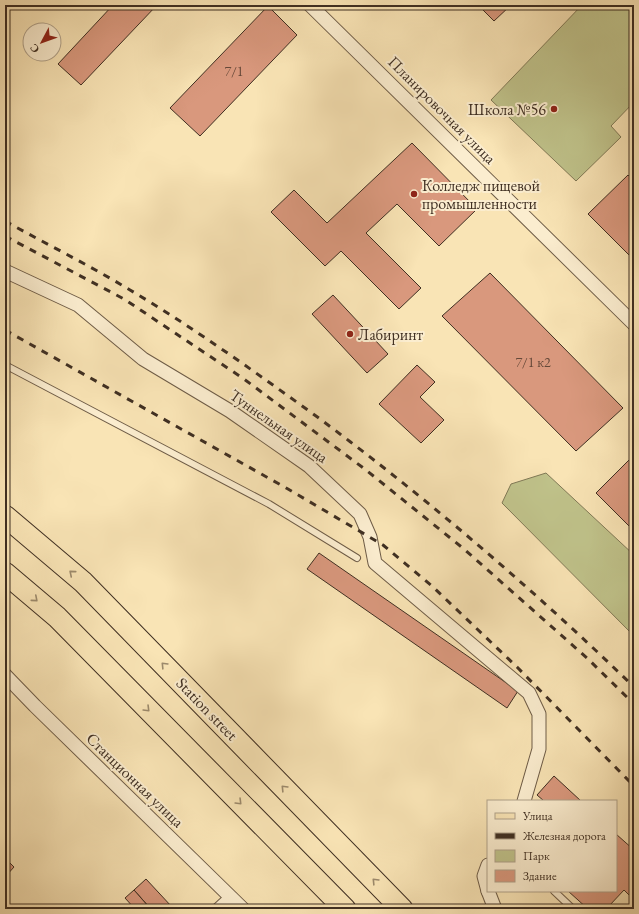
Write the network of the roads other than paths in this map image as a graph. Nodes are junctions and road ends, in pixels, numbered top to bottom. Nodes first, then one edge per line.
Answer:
1 (310, 5) edge
2 (5, 271) edge
3 (634, 324) edge
4 (5, 365) edge
5 (5, 516) edge
6 (357, 558) dead end
7 (5, 573) edge
8 (5, 675) edge
9 (524, 800) edge
10 (487, 868) edge
11 (487, 887) edge
12 (488, 892) edge
13 (555, 892) edge
14 (230, 898) junction
15 (219, 909) edge
16 (243, 909) edge
17 (345, 909) edge
18 (402, 909) edge
19 (495, 909) edge
20 (573, 909) edge

1 - 3 street, Планировочная улица
2 - 9 street, Туннельная улица
4 - 6 lane
18 -> 5 main road, Station street
7 -> 17 main road
8 - 14 street, Станционная улица
10 - 11 street
12 - 19 street
13 - 20 lane
14 - 15 street
14 - 16 street, Станционная улица

